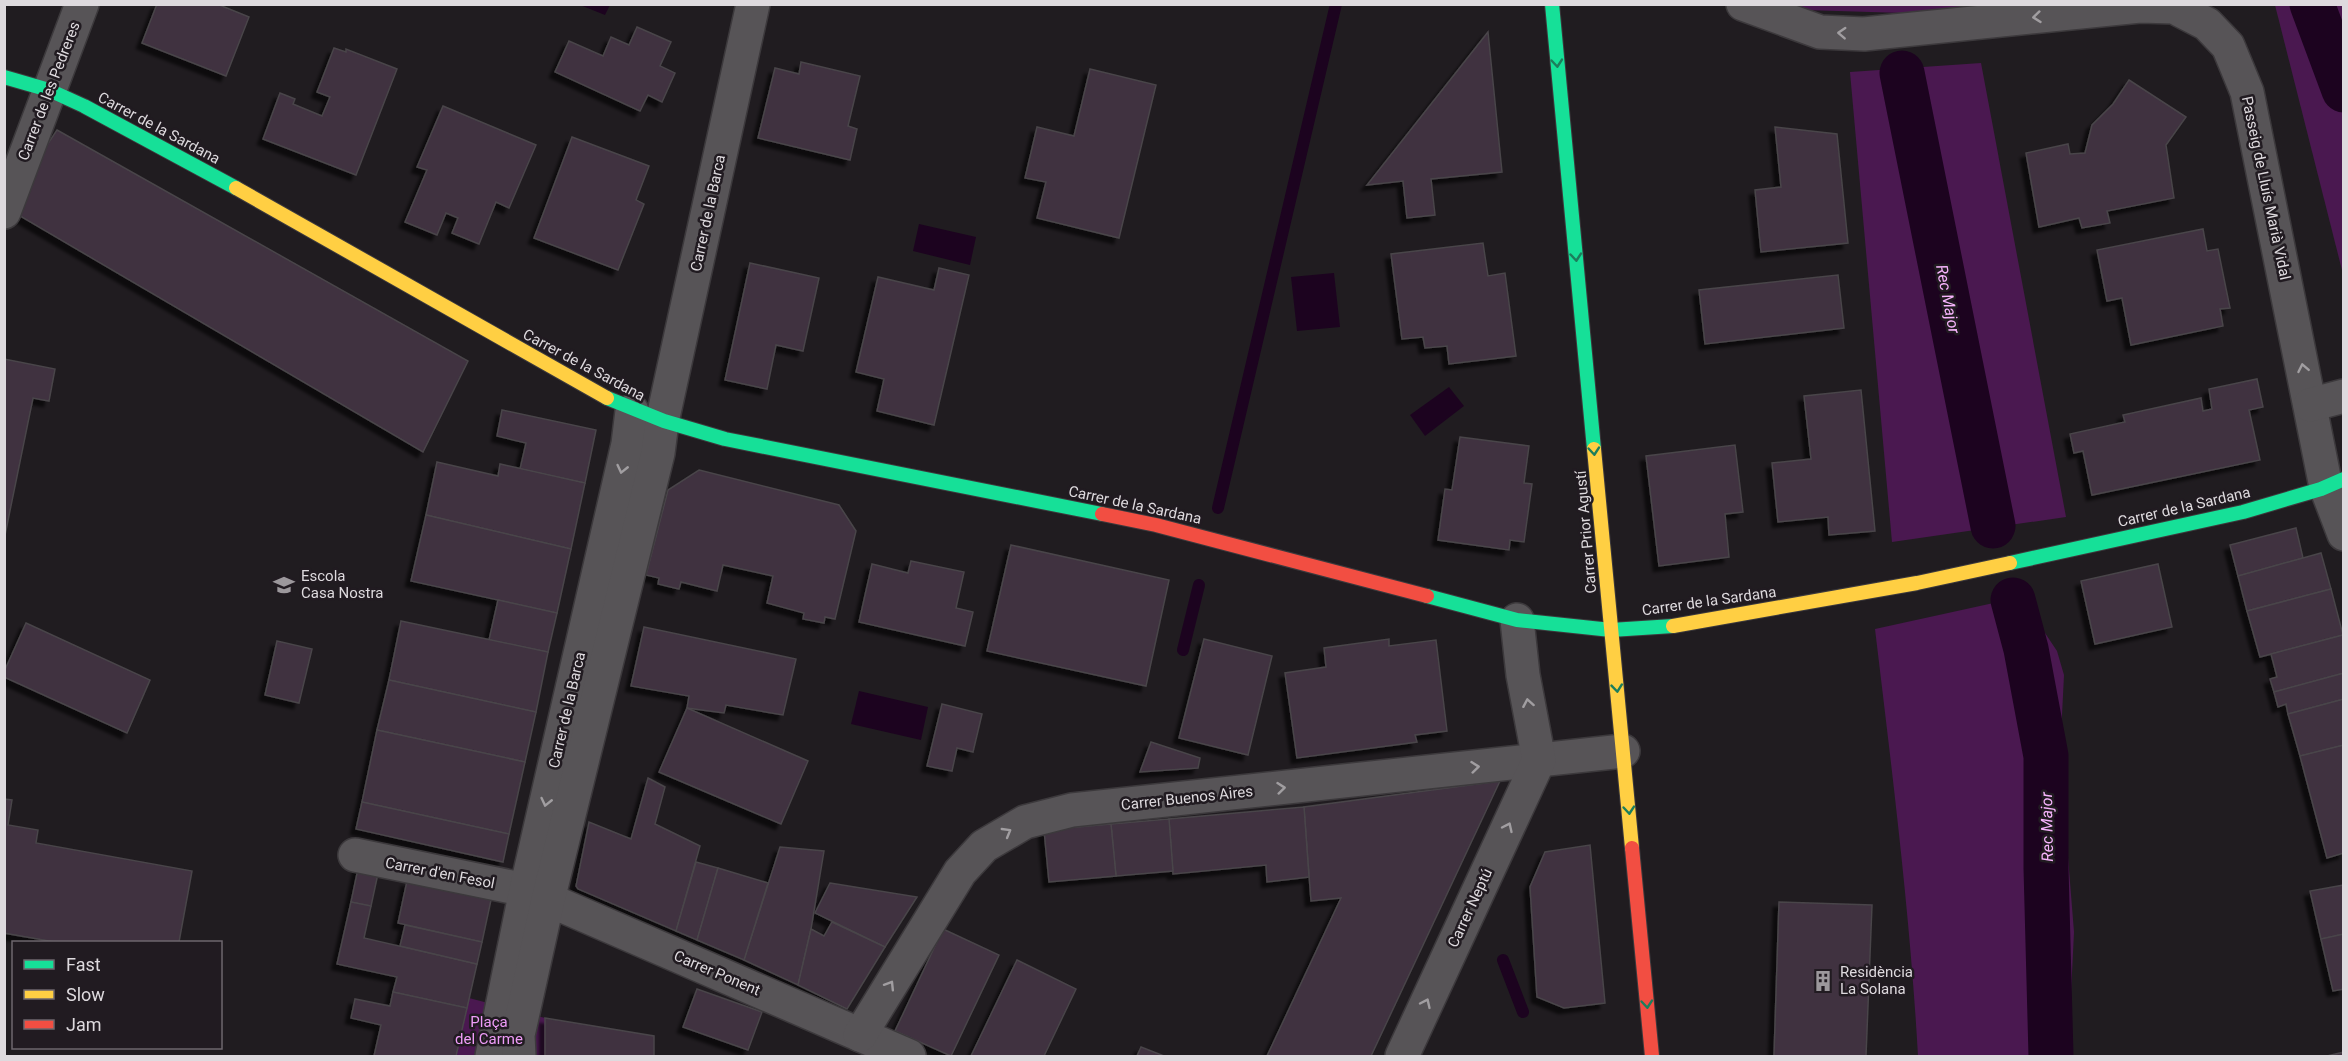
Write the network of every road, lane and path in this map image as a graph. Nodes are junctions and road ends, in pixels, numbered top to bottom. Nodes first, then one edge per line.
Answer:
1 (82, 4) edge
2 (753, 4) edge
3 (1551, 4) edge
4 (1743, 4) edge
5 (4, 77) edge
6 (49, 90) junction
7 (4, 212) edge
8 (2343, 396) edge
9 (2310, 405) junction
10 (647, 417) junction
11 (2335, 483) edge
12 (2343, 534) edge
13 (1517, 620) junction
14 (1611, 630) junction
15 (1623, 752) junction
16 (1539, 760) junction
17 (355, 855) dead end
18 (537, 895) junction
19 (860, 1035) junction
20 (492, 1056) edge
21 (519, 1056) edge
22 (909, 1056) edge
23 (1402, 1056) edge
24 (1652, 1056) edge

1 - 6 street, Carrer de les Pedreres
2 - 10 street, Carrer de la Barca
3 -> 14 street, Carrer Prior Agustí
9 -> 4 street, Passeig de Lluís Marià Vidal
5 - 6 street, Carrer de la Sardana
6 - 7 street, Carrer de les Pedreres
6 - 10 street, Carrer de la Sardana
8 - 9 street
9 - 11 street, Passeig de Lluís Marià Vidal
10 - 13 street, Carrer de la Sardana
10 - 18 street, Carrer de la Barca
11 - 12 street, Passeig de Lluís Marià Vidal
11 - 14 street, Carrer de la Sardana
13 - 14 street, Carrer de la Sardana
16 -> 13 street
14 -> 15 street, Carrer Prior Agustí
15 - 16 street, Carrer Buenos Aires
15 -> 24 street, Carrer Prior Agustí
19 -> 16 street, Carrer Buenos Aires
23 -> 16 street, Carrer Neptú
17 - 18 street, Carrer d'en Fesol
18 - 19 street, Carrer Ponent
18 - 20 street
18 - 21 street
19 - 22 street, Carrer Ponent

